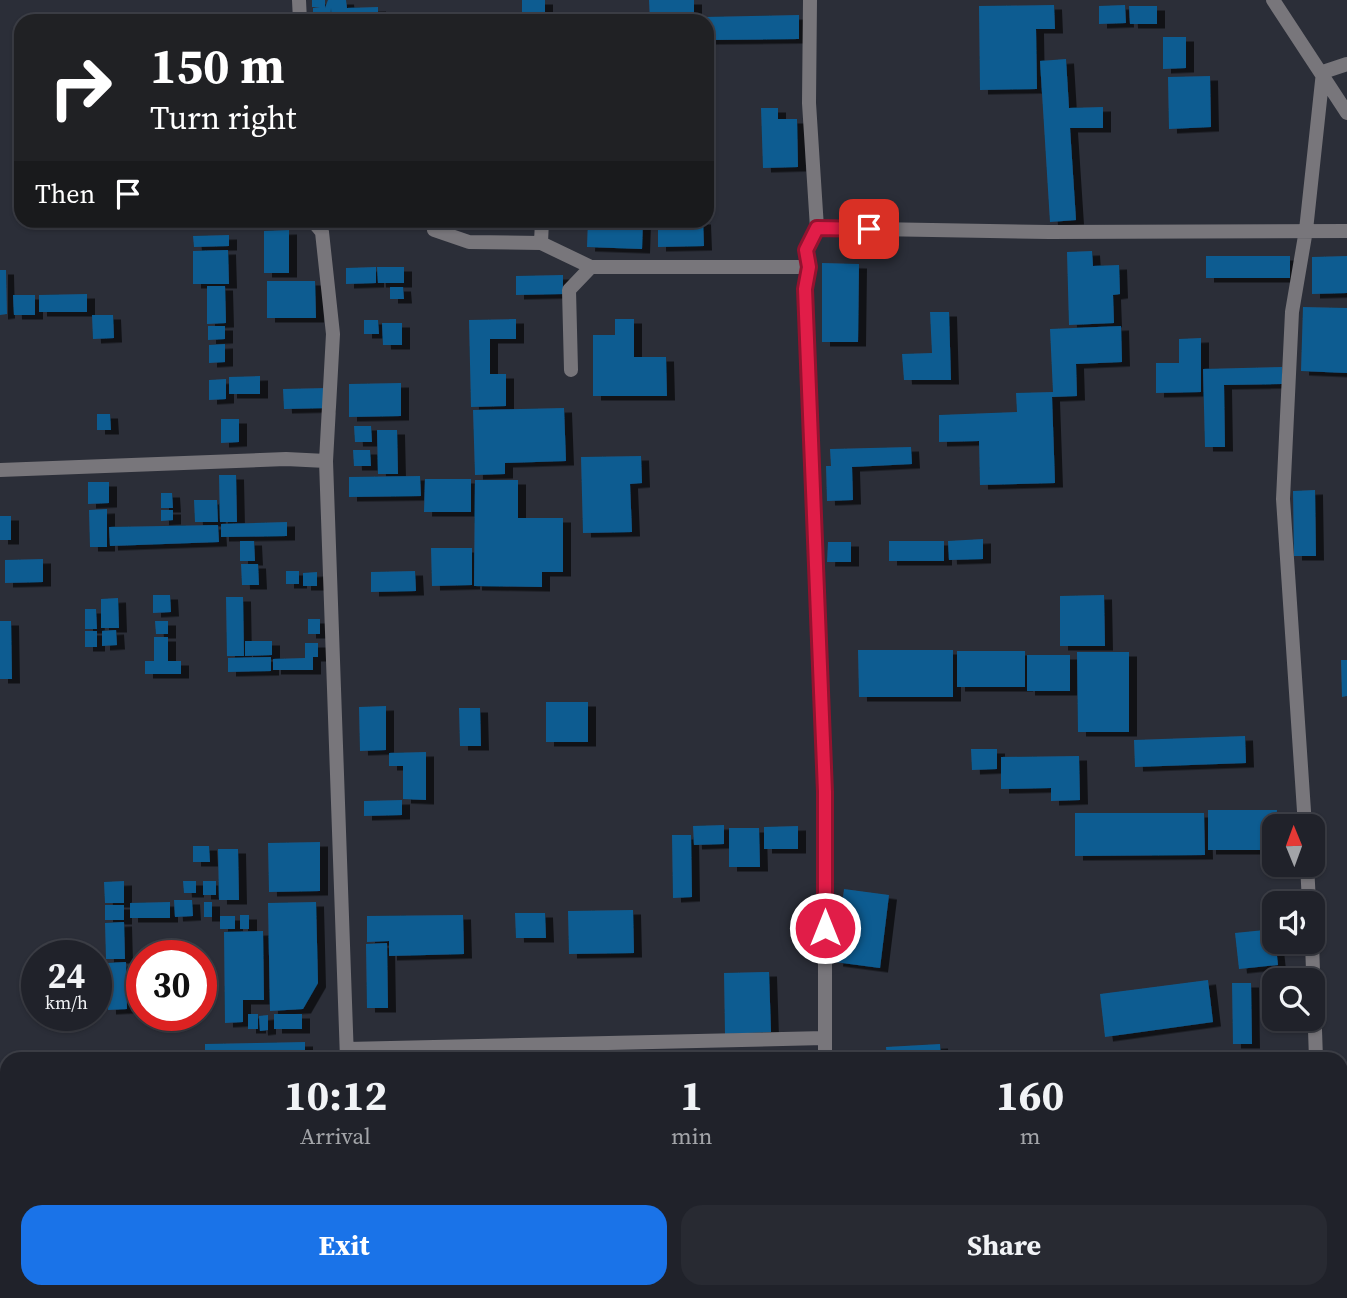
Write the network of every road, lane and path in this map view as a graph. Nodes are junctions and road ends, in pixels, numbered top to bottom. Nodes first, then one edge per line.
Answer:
1 (810, 0) edge
2 (1273, 0) edge
3 (1347, 64) edge
4 (1323, 72) junction
5 (1347, 113) edge
6 (319, 228) edge
7 (542, 228) edge
8 (817, 228) junction
9 (434, 230) dead end
10 (1306, 230) junction
11 (1347, 231) edge
12 (541, 243) junction
13 (591, 267) junction
14 (809, 267) junction
15 (571, 370) dead end
16 (326, 461) junction
17 (0, 470) edge
18 (1303, 814) edge
19 (1312, 954) edge
20 (824, 1038) junction
21 (347, 1052) edge
22 (407, 1052) edge
23 (825, 1052) edge
24 (1316, 1052) edge

1 - 8 street
2 - 4 street
3 - 4 street
4 - 5 street
4 - 10 street
6 - 16 street
7 - 12 street
8 - 10 street
8 - 14 street
9 - 12 street
10 - 11 street
10 - 18 street
12 - 13 street
13 - 14 street
13 - 15 street
14 - 20 street
16 - 17 street
16 - 21 street
19 - 24 street
20 - 22 street
20 - 23 street

